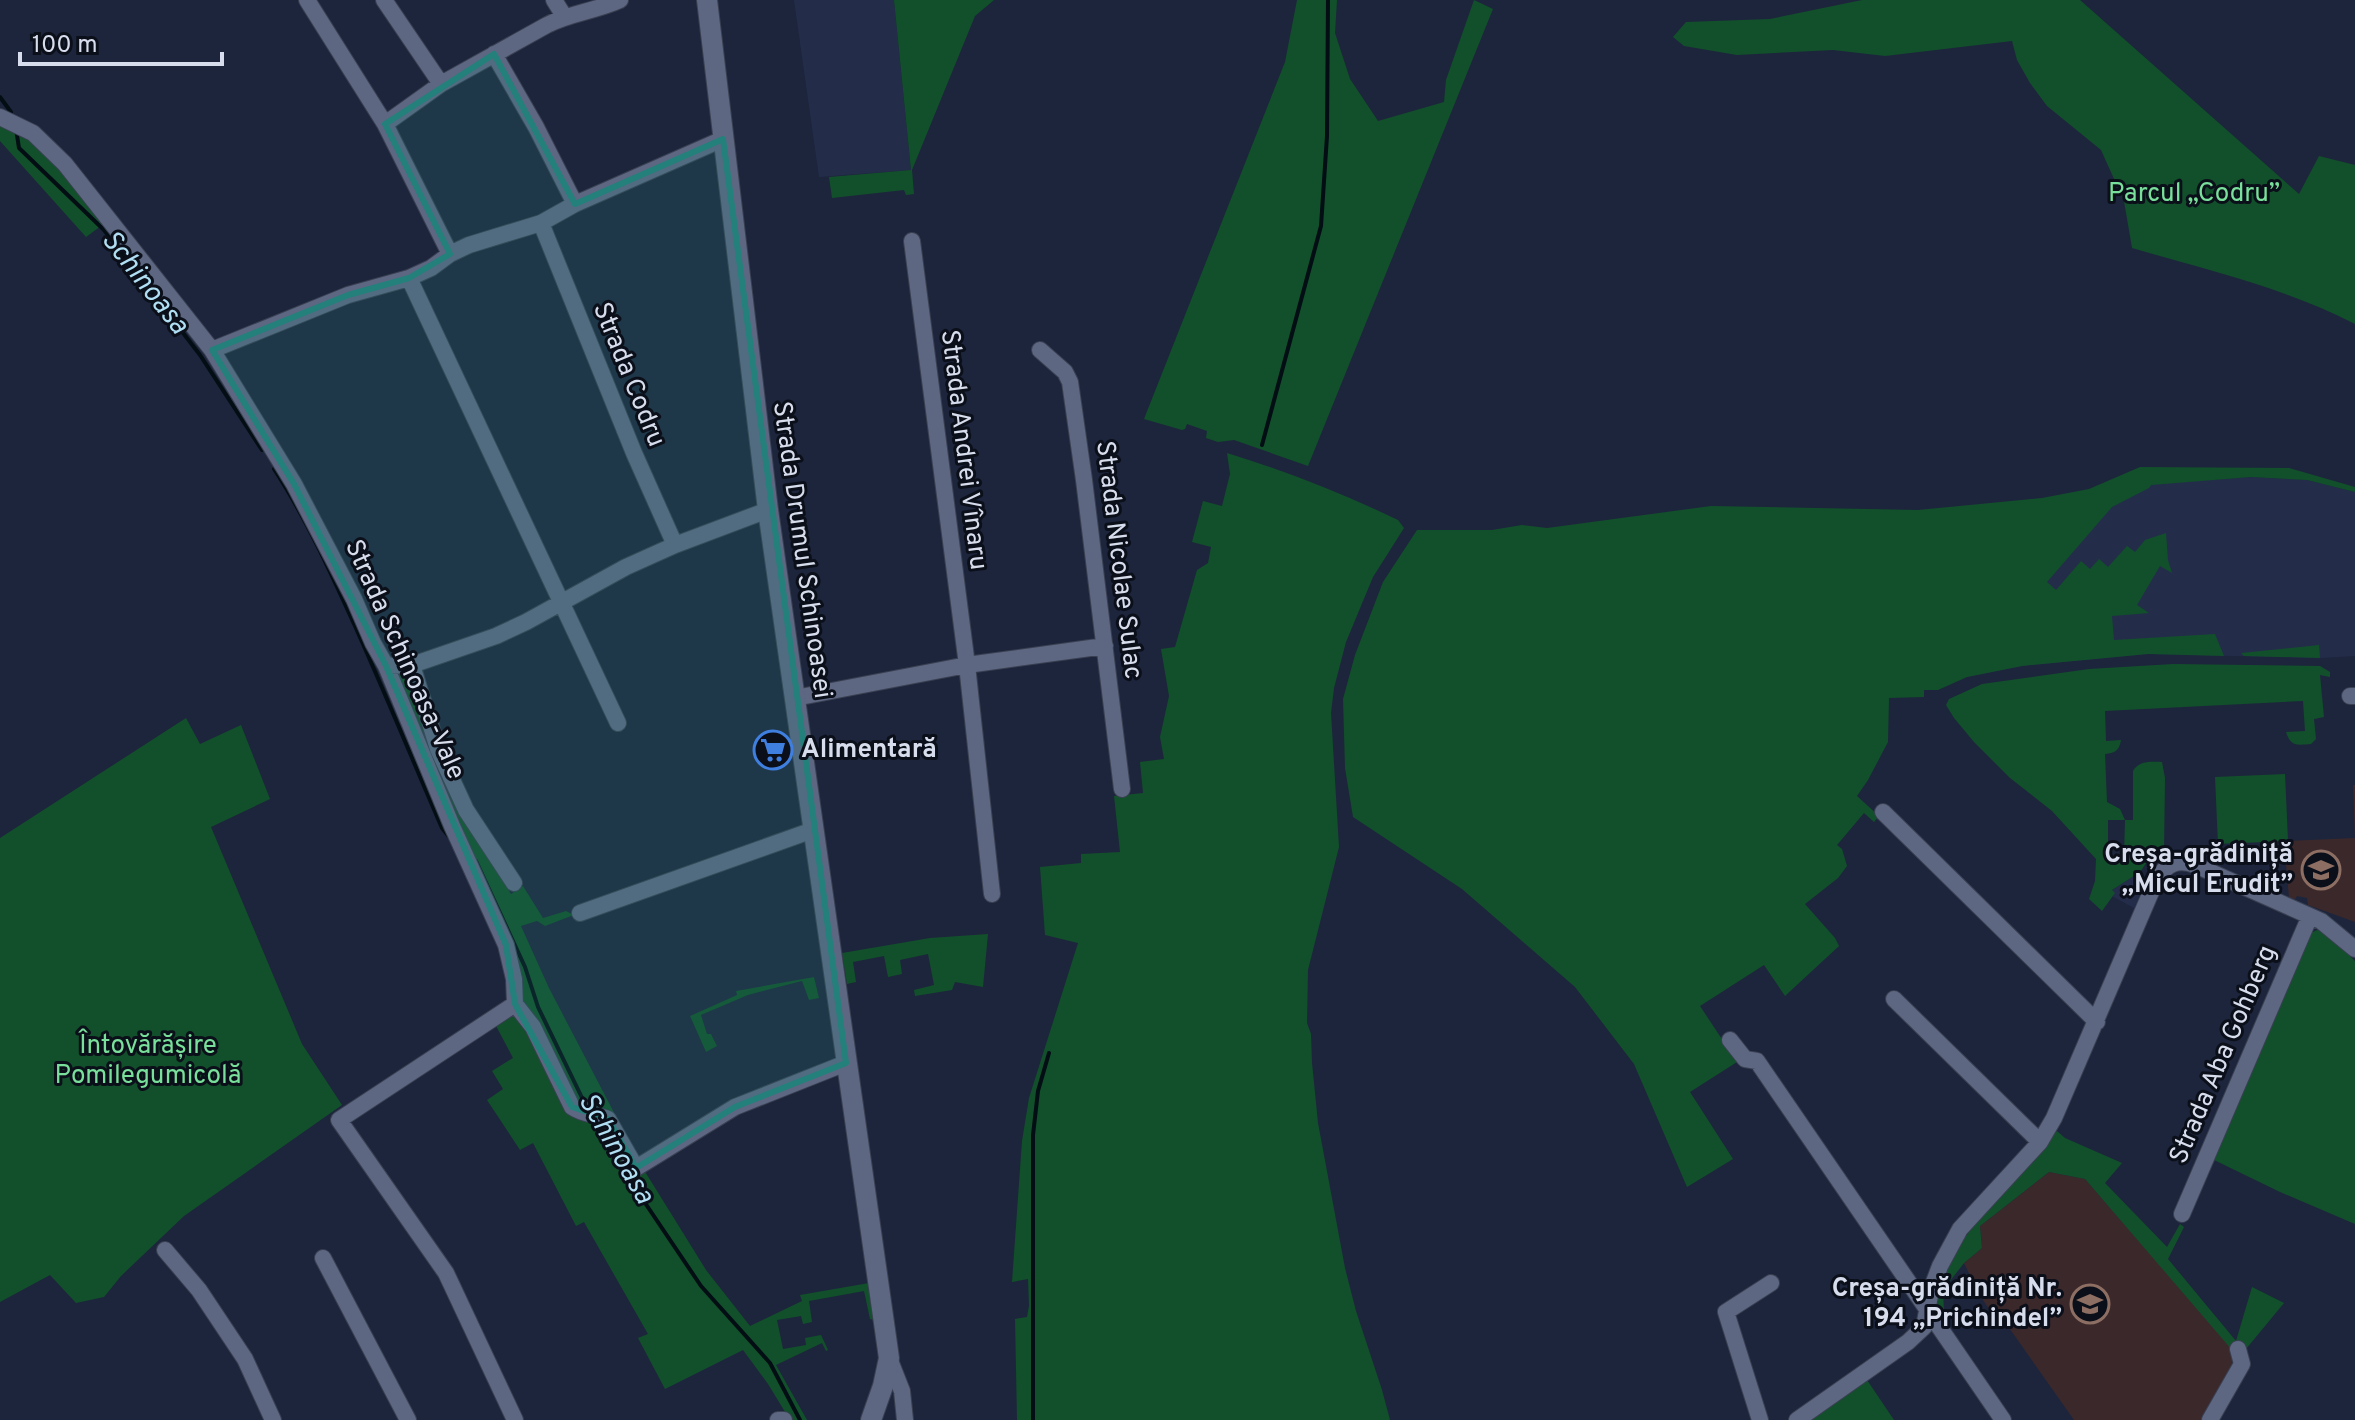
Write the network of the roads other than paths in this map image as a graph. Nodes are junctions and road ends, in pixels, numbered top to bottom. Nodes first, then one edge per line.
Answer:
1 (307, 0) edge
2 (384, 0) edge
3 (554, 0) edge
4 (620, 0) edge
5 (707, 0) edge
6 (564, 16) junction
7 (494, 54) junction
8 (441, 84) junction
9 (0, 117) edge
10 (385, 124) junction
11 (723, 139) junction
12 (575, 204) junction
13 (541, 223) junction
14 (912, 241) dead end
15 (450, 254) junction
16 (409, 278) junction
17 (212, 350) junction
18 (1040, 350) dead end
19 (768, 510) junction
20 (675, 545) junction
21 (561, 602) junction
22 (1105, 646) junction
23 (412, 665) junction
24 (967, 665) junction
25 (386, 666) junction
26 (795, 698) junction
27 (618, 723) dead end
28 (1122, 789) dead end
29 (1883, 812) dead end
30 (813, 830) junction
31 (514, 883) dead end
32 (992, 894) dead end
33 (580, 913) dead end
34 (2310, 916) junction
35 (2355, 949) edge
36 (1894, 999) dead end
37 (515, 1004) junction
38 (2097, 1022) junction
39 (1730, 1040) dead end
40 (846, 1063) junction
41 (2040, 1142) junction
42 (2182, 1214) dead end
43 (165, 1250) dead end
44 (323, 1258) dead end
45 (1771, 1283) dead end
46 (1929, 1309) junction
47 (2238, 1349) dead end
48 (889, 1358) junction
49 (273, 1420) edge
50 (408, 1420) edge
51 (515, 1420) edge
52 (778, 1420) edge
53 (784, 1420) edge
54 (871, 1420) edge
55 (905, 1420) edge
56 (1760, 1420) edge
57 (1797, 1420) edge
58 (2003, 1420) edge
59 (2210, 1420) edge

1 - 10 street
2 - 8 street
3 - 6 street
4 - 6 street
5 - 11 street, Strada Drumul Schinoasei
6 - 7 street
7 - 8 street
7 - 12 street
8 - 10 street
9 - 17 street, Strada Schinoasa-Vale
10 - 15 street
11 - 12 street
11 - 19 street, Strada Drumul Schinoasei
12 - 13 street
13 - 15 street
13 - 20 street, Strada Codru
14 - 24 street, Strada Andrei Vînaru
15 - 16 street
16 - 17 street
16 - 21 street
17 - 25 street, Strada Schinoasa-Vale
18 - 22 street, Strada Nicolae Sulac
19 - 20 street
19 - 26 street, Strada Drumul Schinoasei
20 - 21 street
21 - 23 street
21 - 27 street
22 - 24 street
22 - 28 street, Strada Nicolae Sulac
23 - 25 street
23 - 31 street
24 - 26 street
24 - 32 street, Strada Andrei Vînaru
25 - 37 street, Strada Schinoasa-Vale
26 - 30 street, Strada Drumul Schinoasei
29 - 38 street
30 - 33 street
30 - 40 street, Strada Drumul Schinoasei
34 - 35 street
34 - 38 street
34 - 42 street, Strada Aba Gohberg
36 - 41 street
37 - 40 street, Strada Schinoasa-Vale
37 - 51 street
38 - 41 street
39 - 46 street
40 - 48 street, Strada Drumul Schinoasei
41 - 46 street
43 - 49 street
44 - 50 street
45 - 56 street
46 - 57 street
46 - 58 street
47 - 59 street
48 - 54 street, Strada Drumul Schinoasei
48 - 55 street, Strada Drumul Schinoasei
52 - 53 street

